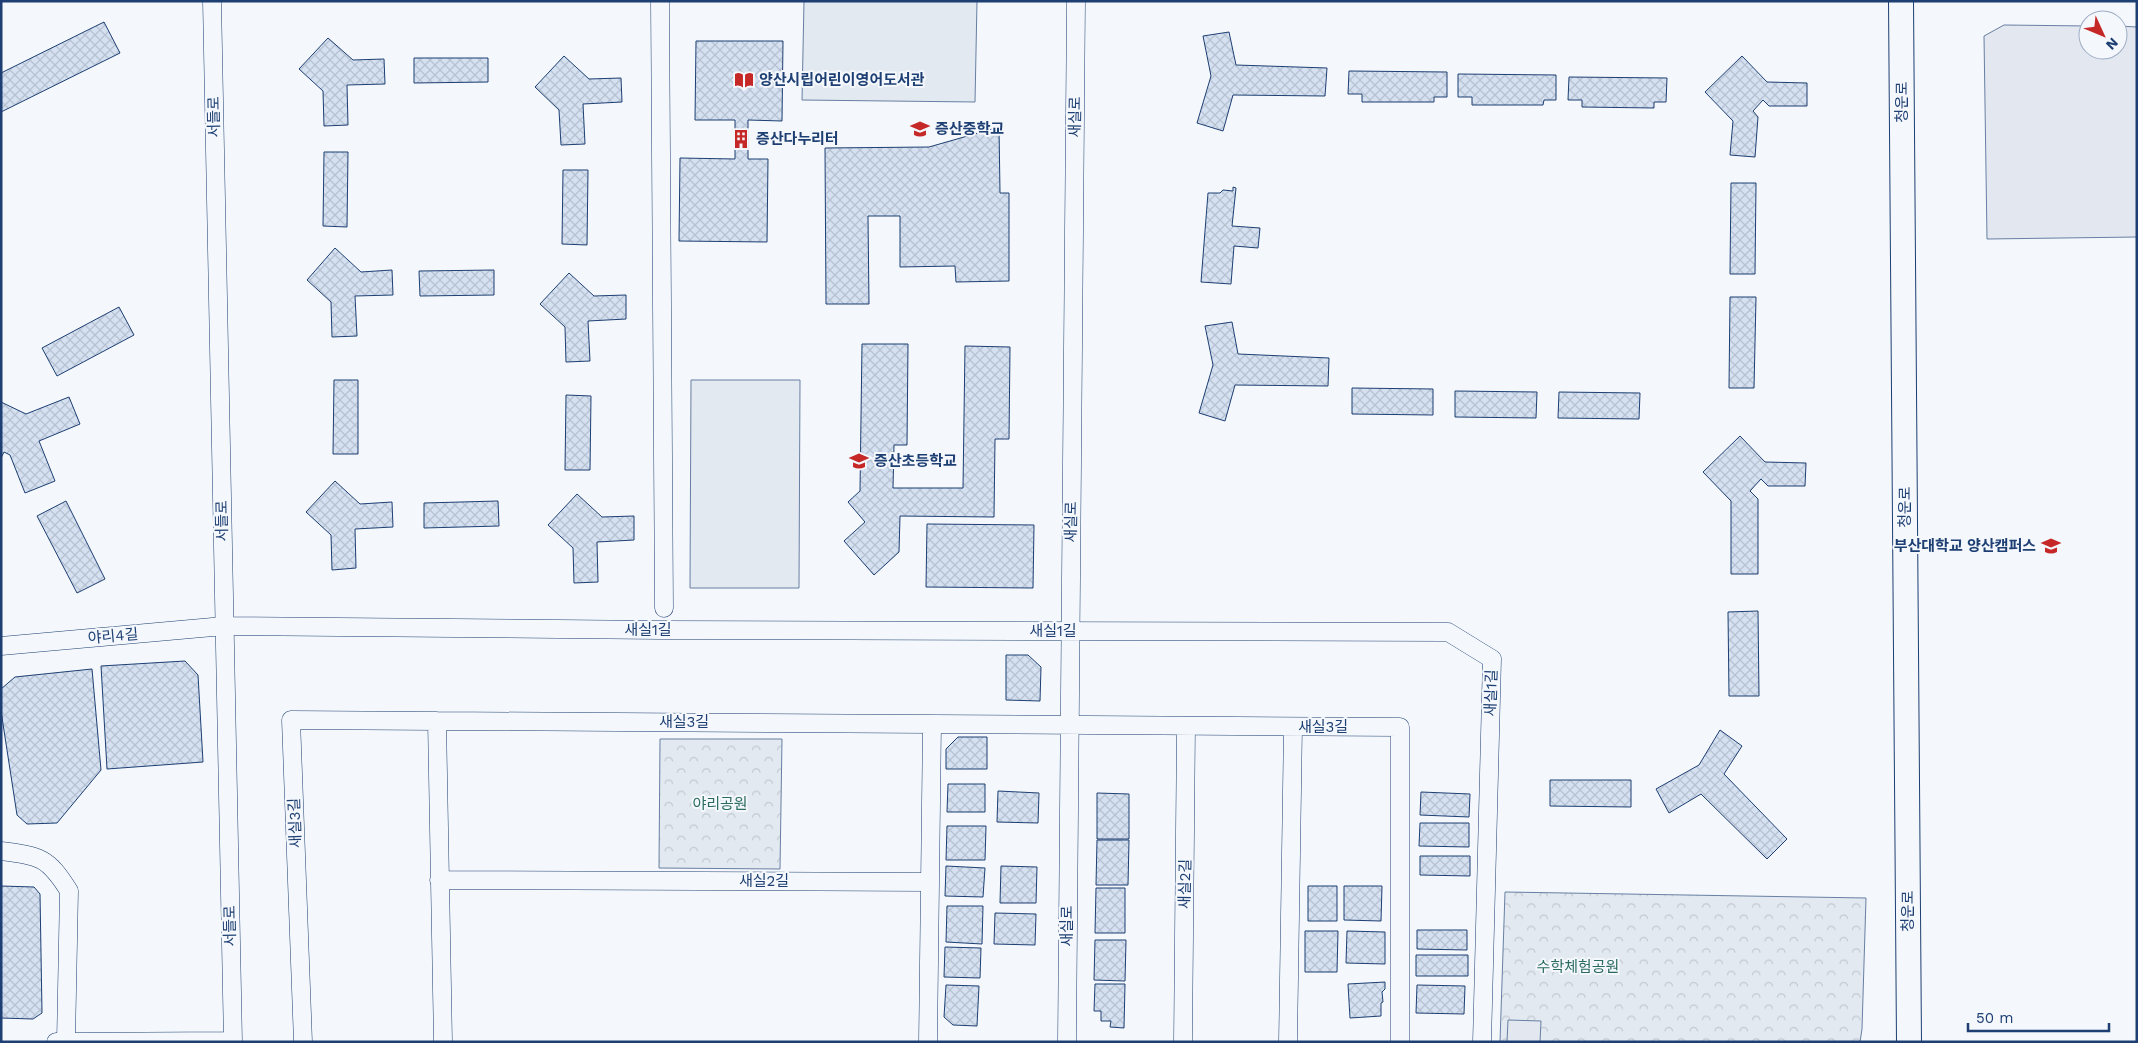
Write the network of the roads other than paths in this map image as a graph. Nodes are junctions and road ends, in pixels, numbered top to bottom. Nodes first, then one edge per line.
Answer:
1 (212, 1) edge
2 (660, 1) edge
3 (1076, 1) edge
4 (1901, 1) edge
5 (664, 608) dead end
6 (224, 626) junction
7 (1070, 630) junction
8 (1, 646) edge
9 (437, 721) junction
10 (932, 724) junction
11 (1068, 724) junction
12 (1186, 726) junction
13 (1293, 727) junction
14 (1, 851) edge
15 (439, 880) junction
16 (929, 882) junction
17 (66, 1041) edge
18 (233, 1041) edge
19 (56, 1042) edge
20 (303, 1042) edge
21 (443, 1042) edge
22 (928, 1042) edge
23 (1067, 1042) edge
24 (1183, 1042) edge
25 (1288, 1042) edge
26 (1400, 1042) edge
27 (1482, 1042) edge
28 (1909, 1042) edge

1 - 6 street, 서들로
2 - 5 street
3 - 7 street, 새실로
4 - 28 street, 청운로
6 - 7 street, 새실1길
6 - 8 street, 야리4길
6 - 18 street, 서들로
7 - 11 street, 새실로
7 - 27 street, 새실1길
9 - 10 street, 새실3길
9 - 15 street
9 - 20 street, 새실3길
10 - 11 street, 새실3길
10 - 16 street
11 - 12 street, 새실3길
11 - 23 street, 새실로
12 - 13 street, 새실3길
12 - 24 street, 새실2길
13 - 25 street
13 - 26 street, 새실3길
14 - 17 street
15 - 16 street, 새실2길
15 - 21 street
16 - 22 street
17 - 18 street
17 - 19 street

